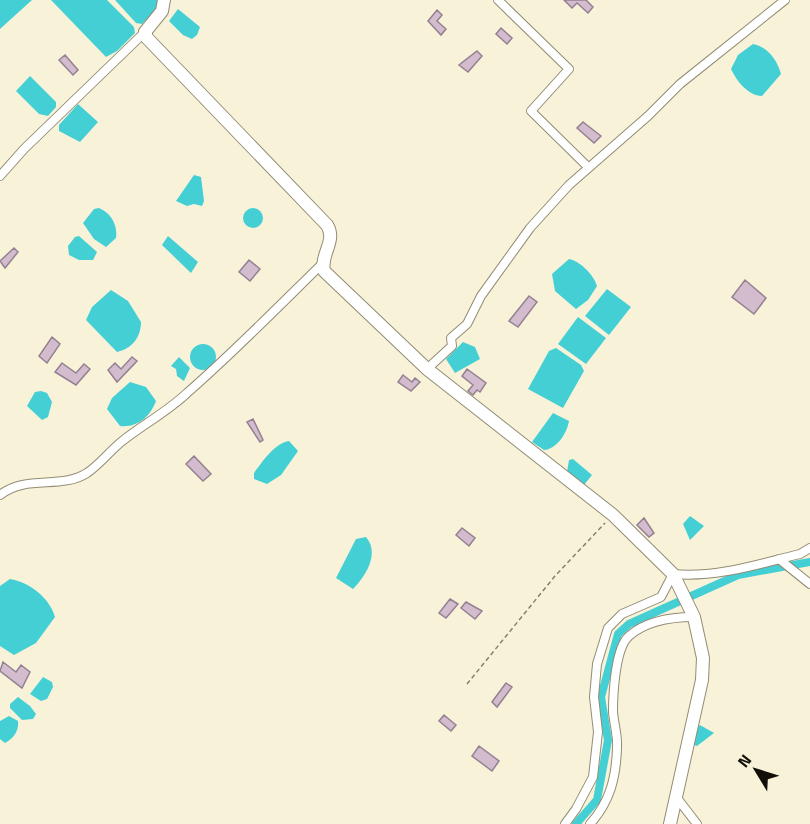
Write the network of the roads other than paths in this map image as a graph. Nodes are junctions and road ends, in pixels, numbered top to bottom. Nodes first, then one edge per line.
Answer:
1 (164, 0) edge
2 (498, 0) edge
3 (785, 0) edge
4 (145, 32) junction
5 (588, 167) junction
6 (0, 176) edge
7 (323, 263) junction
8 (427, 369) junction
9 (0, 495) edge
10 (810, 548) edge
11 (779, 559) junction
12 (676, 578) junction
13 (810, 584) edge
14 (693, 616) junction
15 (676, 798) junction
16 (565, 824) edge
17 (590, 824) edge
18 (670, 824) edge
19 (697, 824) edge

1 - 4 main road
2 - 5 street
3 - 5 street
4 - 6 street
4 - 7 main road
5 - 8 street
7 - 8 main road
7 - 9 street
8 - 12 main road
10 - 11 street
11 - 12 street
11 - 13 street
12 - 14 main road
12 - 16 street
14 - 15 main road
14 - 17 street
15 - 18 main road
15 - 19 street

